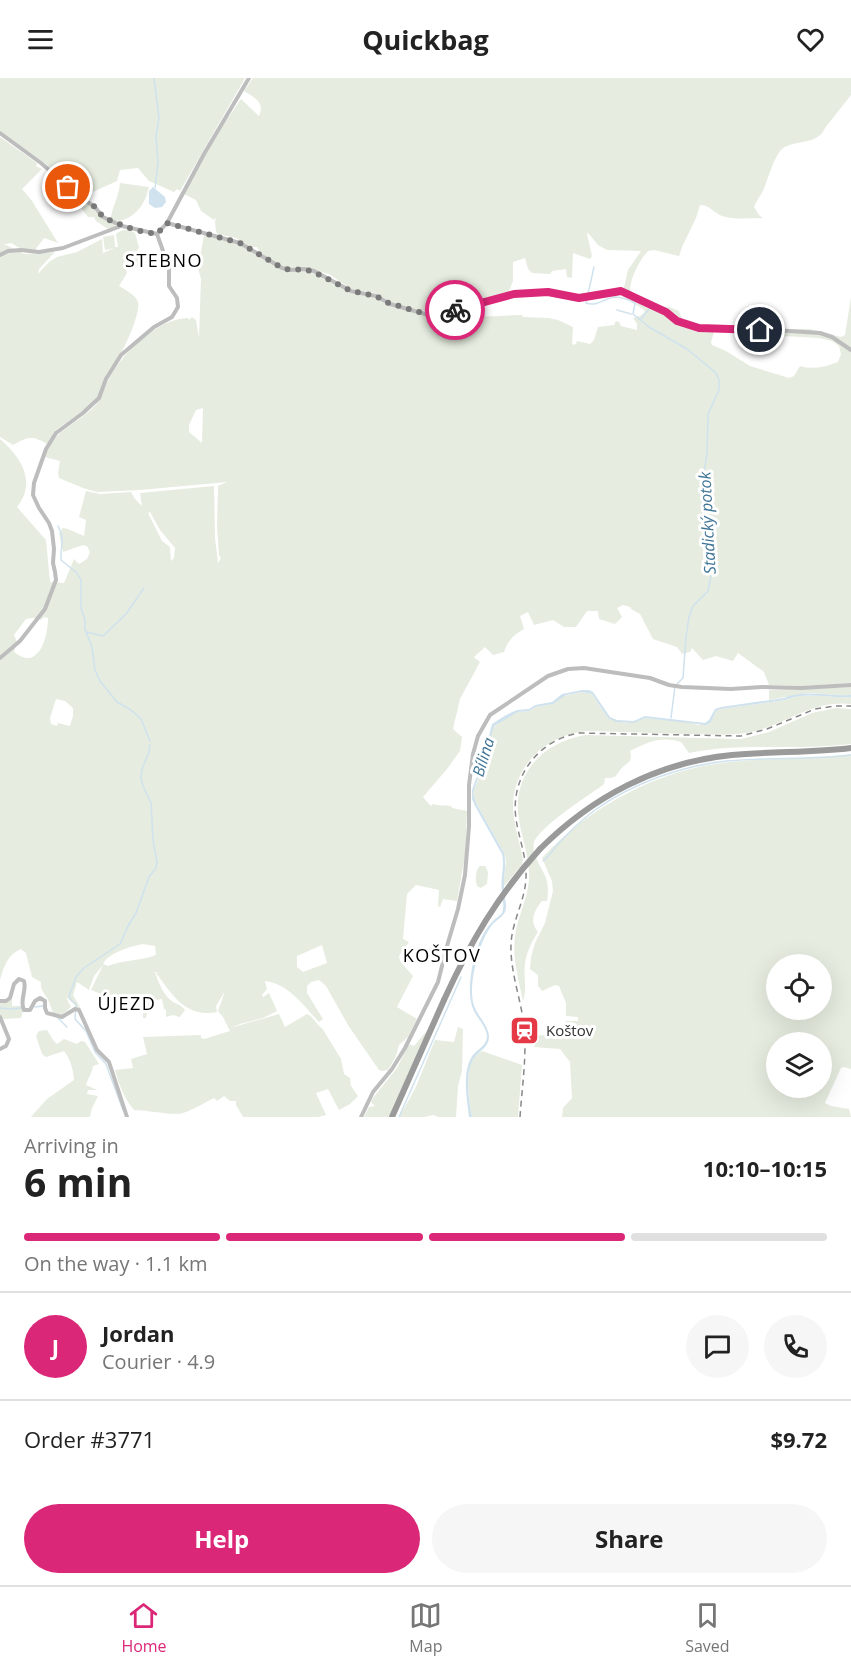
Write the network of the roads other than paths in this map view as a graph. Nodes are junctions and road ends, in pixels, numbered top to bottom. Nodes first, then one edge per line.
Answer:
1 (249, 78) edge
2 (0, 133) edge
3 (167, 223) junction
4 (122, 226) junction
5 (157, 234) junction
6 (0, 255) edge
7 (851, 350) edge
8 (0, 658) edge
9 (851, 685) edge
10 (851, 750) edge
11 (0, 1001) edge
12 (0, 1017) edge
13 (0, 1049) edge
14 (127, 1117) edge
15 (361, 1117) edge
16 (394, 1117) edge

1 - 3 street
2 - 4 street
3 - 5 street
3 - 7 street
4 - 5 street
4 - 6 street
5 - 8 street
9 - 15 street
10 - 16 highway, bridge
11 - 14 street
12 - 13 street

